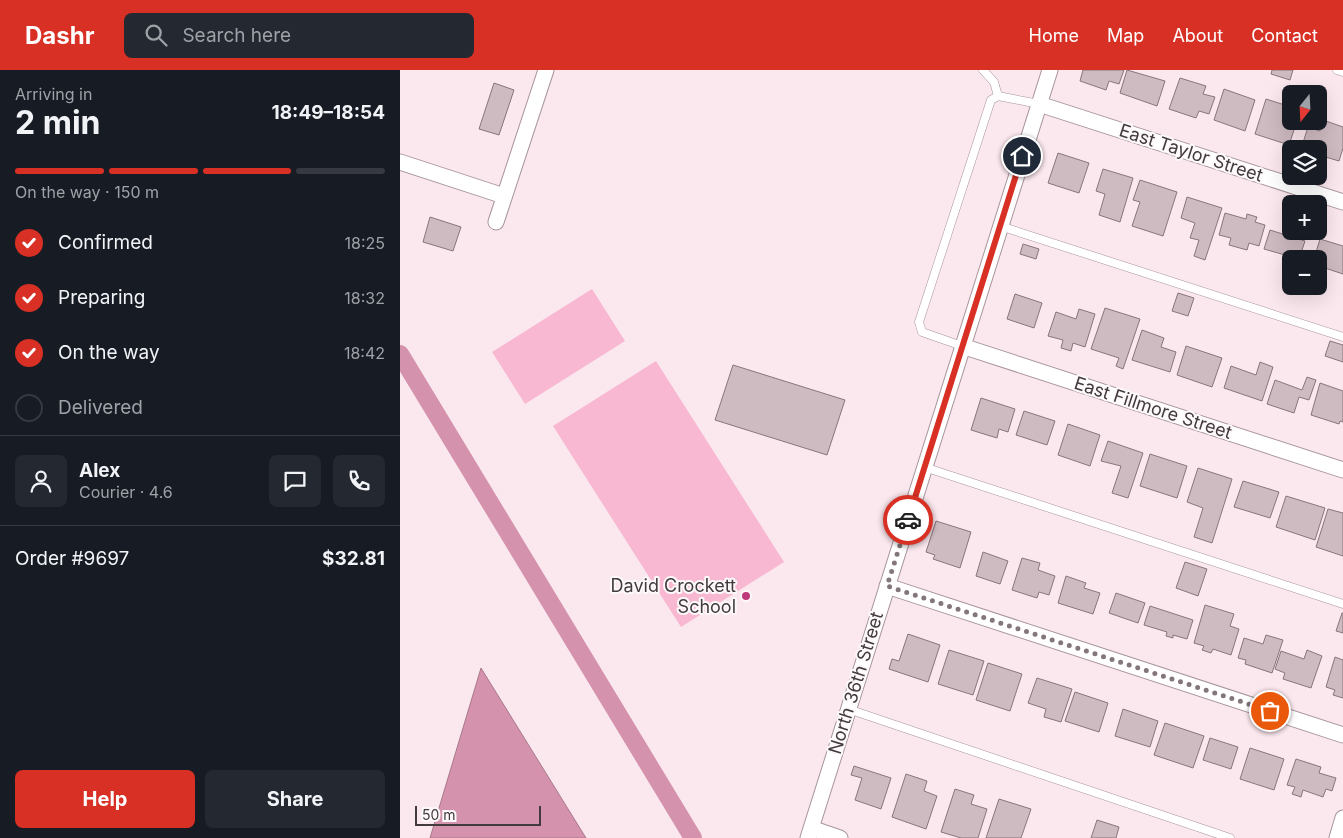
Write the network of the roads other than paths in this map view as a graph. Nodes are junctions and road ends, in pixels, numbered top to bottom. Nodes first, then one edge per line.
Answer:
1 (546, 70) edge
2 (983, 70) edge
3 (1050, 70) edge
4 (1337, 70) edge
5 (1343, 72) edge
6 (998, 96) junction
7 (1039, 104) junction
8 (400, 162) edge
9 (504, 196) junction
10 (1343, 202) edge
11 (496, 222) dead end
12 (1000, 226) junction
13 (1343, 337) edge
14 (962, 346) junction
15 (924, 467) junction
16 (1343, 470) edge
17 (887, 586) junction
18 (1343, 604) edge
19 (848, 709) junction
20 (1343, 734) edge
21 (1343, 818) edge
22 (809, 833) edge
23 (840, 838) edge
24 (1230, 838) edge
25 (1337, 838) edge

1 - 9 street
2 - 6 lane
3 - 7 street, North 36th Street
4 - 5 lane
6 - 7 lane
6 - 14 lane
7 - 10 street, East Taylor Street
7 - 12 street, North 36th Street
8 - 9 street
9 - 11 street
12 - 13 lane
12 - 14 street, North 36th Street
14 - 15 street, North 36th Street
14 - 16 street, East Fillmore Street
15 - 17 street, North 36th Street
15 - 18 lane
17 - 19 street, North 36th Street
17 - 20 street
19 - 22 street, North 36th Street
19 - 24 lane
21 - 25 street
22 - 23 street

